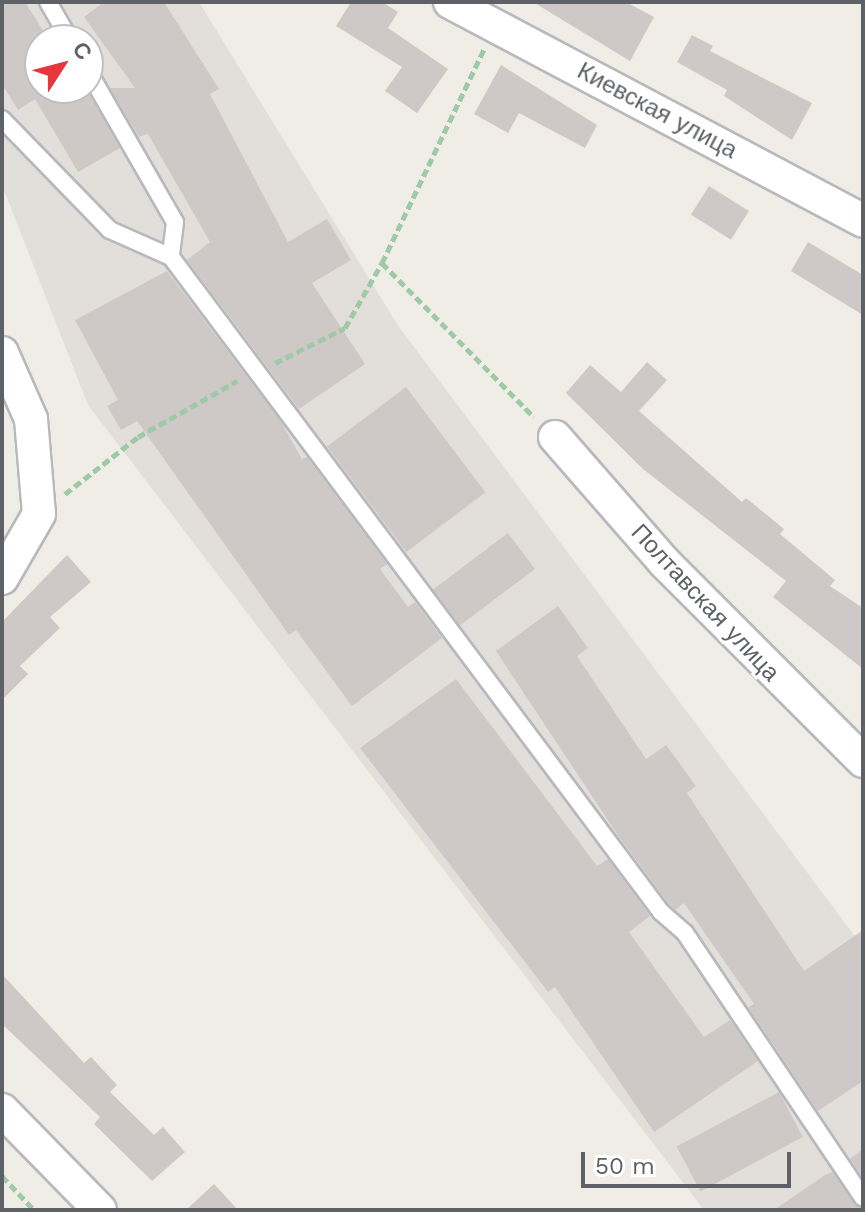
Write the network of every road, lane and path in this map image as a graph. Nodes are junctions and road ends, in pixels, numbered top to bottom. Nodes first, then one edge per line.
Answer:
1 (48, 2) edge
2 (450, 2) edge
3 (502, 13) edge
4 (61, 24) edge
5 (104, 99) edge
6 (2, 119) edge
7 (863, 221) edge
8 (171, 257) junction
9 (382, 263) junction
10 (345, 328) dead end
11 (2, 353) edge
12 (195, 402) dead end
13 (555, 437) joint
14 (39, 514) junction
15 (2, 578) edge
16 (863, 761) edge
17 (2, 1110) edge
18 (2, 1176) edge
19 (863, 1198) edge
20 (34, 1210) edge
21 (100, 1210) edge

1 - 4 lane
2 - 3 street, Киевская улица
3 - 7 street, Киевская улица
3 - 9 path
5 - 8 lane
6 - 8 lane
8 - 19 lane
9 - 10 path
9 - 13 path
11 - 14 street
12 - 14 path
13 - 16 street, Полтавская улица
14 - 15 street
17 - 21 street
18 - 20 path

